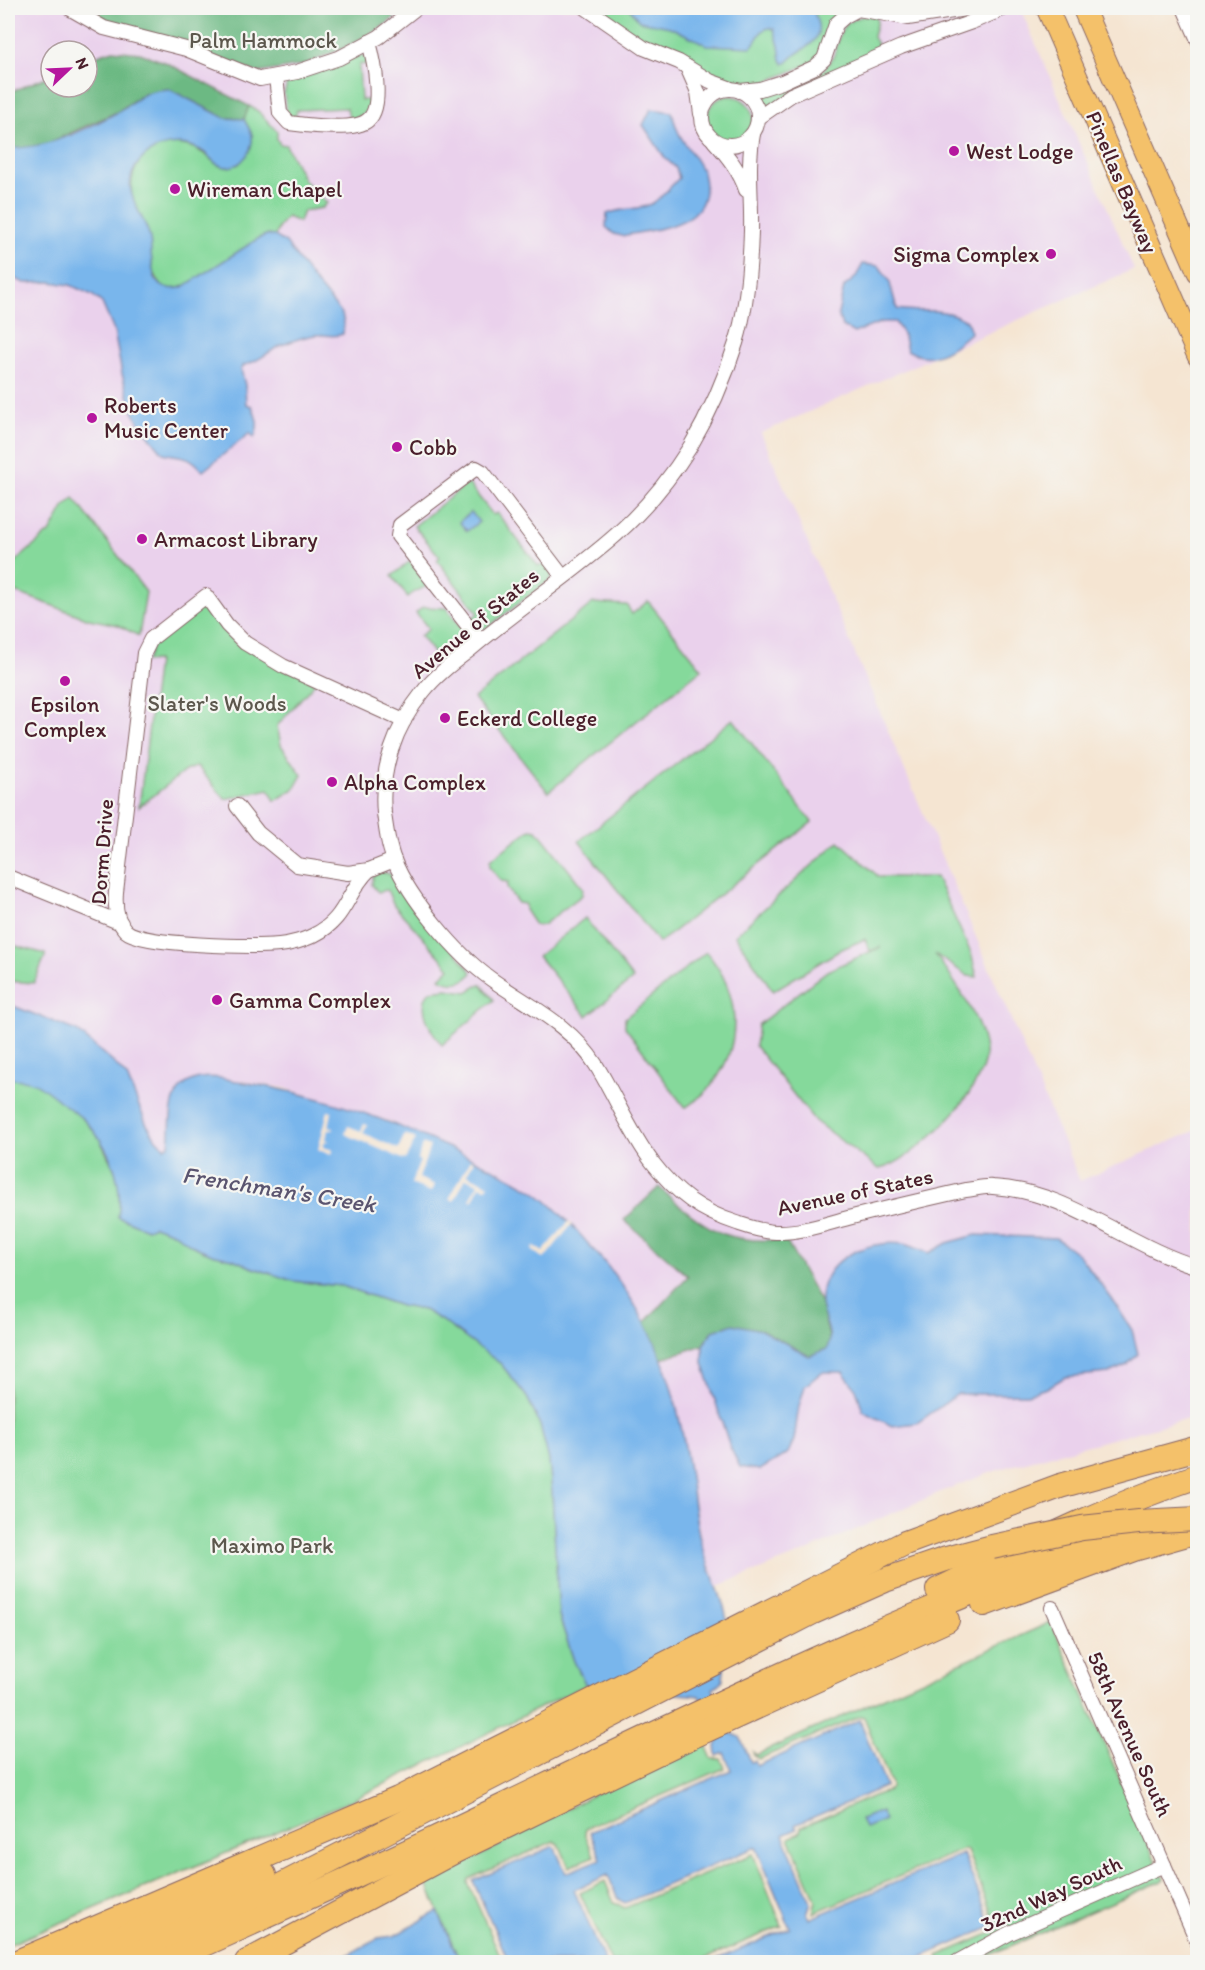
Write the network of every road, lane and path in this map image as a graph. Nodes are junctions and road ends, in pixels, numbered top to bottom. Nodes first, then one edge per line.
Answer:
1 (69, 8) edge
2 (416, 8) edge
3 (586, 8) edge
4 (858, 8) edge
5 (972, 8) edge
6 (1005, 8) edge
7 (1047, 8) edge
8 (1071, 8) edge
9 (1083, 8) edge
10 (1184, 8) edge
11 (1197, 40) edge
12 (369, 42) junction
13 (687, 68) junction
14 (276, 77) junction
15 (735, 89) junction
16 (1126, 106) junction
17 (702, 117) junction
18 (758, 118) junction
19 (753, 134) junction
20 (711, 138) junction
21 (750, 200) junction
22 (1197, 272) edge
23 (1193, 333) edge
24 (1197, 356) edge
25 (563, 577) junction
26 (480, 641) junction
27 (404, 721) junction
28 (237, 806) dead end
29 (394, 860) junction
30 (365, 874) junction
31 (8, 877) edge
32 (121, 923) junction
33 (1197, 1267) edge
34 (1197, 1448) edge
35 (1197, 1476) edge
36 (1197, 1510) edge
37 (1197, 1519) edge
38 (1197, 1531) edge
39 (1052, 1608) dead end
40 (757, 1628) junction
41 (780, 1681) junction
42 (587, 1716) junction
43 (676, 1733) junction
44 (376, 1836) junction
45 (1164, 1865) junction
46 (1197, 1943) edge
47 (17, 1962) edge
48 (65, 1962) edge
49 (119, 1962) edge
50 (165, 1962) edge
51 (247, 1962) edge
52 (957, 1962) edge

1 - 14 street
2 - 12 street
3 - 13 street
4 - 5 street
4 - 15 street
6 - 18 street
7 - 23 main road, Pinellas Bayway
8 - 16 main road
9 - 16 main road, Pinellas Bayway
10 - 11 street
12 - 14 street
12 - 14 street
13 - 15 street
13 - 17 street
15 - 17 street
15 - 18 street
16 - 22 main road, Pinellas Bayway
17 - 20 street
18 - 19 street
19 - 20 street
19 - 21 street, Avenue of States
20 - 21 street, Avenue of States
21 - 25 street, Avenue of States
23 - 24 main road, Pinellas Bayway
25 - 26 street, Avenue of States
25 - 26 street
26 - 27 street, Avenue of States
27 - 29 street, Avenue of States
27 - 32 street, Dorm Drive
28 - 30 street
29 - 30 street
29 - 33 street, Avenue of States
30 - 32 street, Dorm Drive
31 - 32 street
34 - 40 highway
35 - 41 highway
36 - 41 highway
37 - 40 highway, bridge
38 - 41 highway
39 - 45 street, 58th Avenue South
40 - 42 highway
41 - 43 highway
42 - 44 highway
42 - 47 highway
43 - 50 highway
43 - 51 highway
44 - 48 highway
44 - 49 highway
45 - 46 street, 58th Avenue South
45 - 52 street, 32nd Way South

